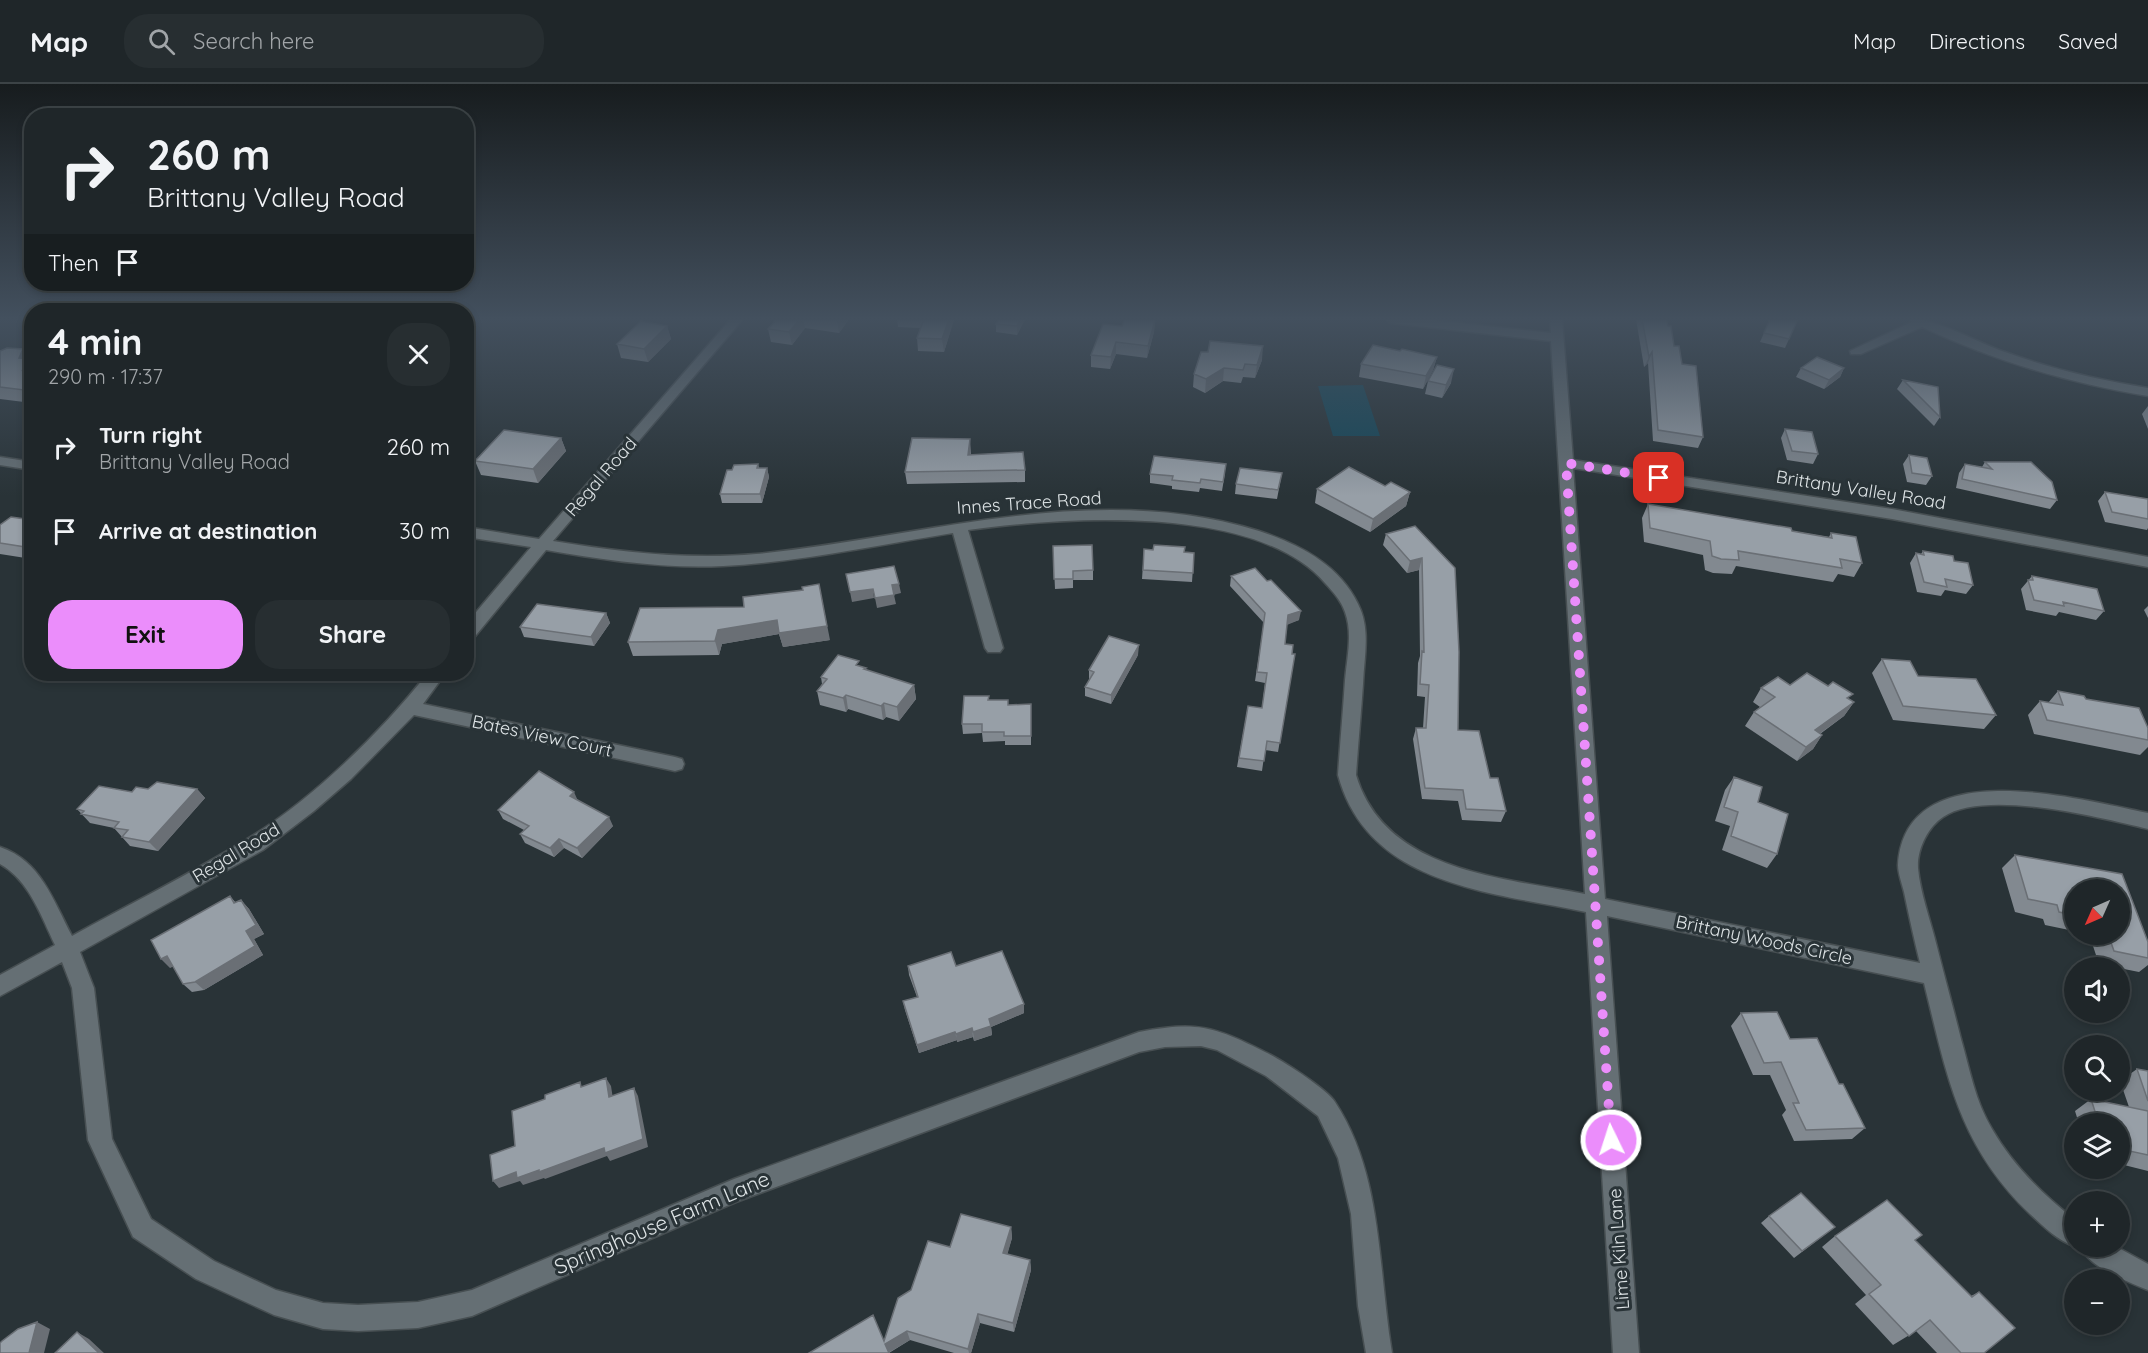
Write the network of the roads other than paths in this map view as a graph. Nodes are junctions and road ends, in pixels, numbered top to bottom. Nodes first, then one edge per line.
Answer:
1 (686, 378) edge
2 (1560, 378) edge
3 (2085, 378) edge
4 (2148, 392) edge
5 (0, 461) edge
6 (1566, 463) junction
7 (24, 465) edge
8 (959, 526) junction
9 (474, 533) edge
10 (544, 543) junction
11 (2148, 562) edge
12 (474, 626) edge
13 (994, 648) dead end
14 (430, 681) edge
15 (410, 708) junction
16 (675, 764) dead end
17 (2148, 821) edge
18 (0, 855) edge
19 (1595, 904) junction
20 (68, 949) junction
21 (1932, 975) junction
22 (0, 986) edge
23 (2064, 1226) edge
24 (2112, 1257) edge
25 (2148, 1277) edge
26 (1378, 1353) edge
27 (1626, 1353) edge

1 - 10 street, Regal Road
2 - 6 street, Lime Kiln Lane
3 - 4 street
5 - 7 street
6 - 11 street, Brittany Valley Road
6 - 19 street, Lime Kiln Lane
8 - 10 street, Innes Trace Road
8 - 13 street
8 - 19 street, Innes Trace Road
9 - 10 street, Innes Trace Road
10 - 12 street, Regal Road
14 - 15 street, Regal Road
15 - 16 street, Bates View Court
15 - 20 street, Regal Road
17 - 21 street
18 - 20 street, Springhouse Farm Lane
19 - 21 street, Brittany Woods Circle
19 - 27 street, Lime Kiln Lane
20 - 22 street, Regal Road
20 - 26 street, Springhouse Farm Lane
21 - 23 street
24 - 25 street

